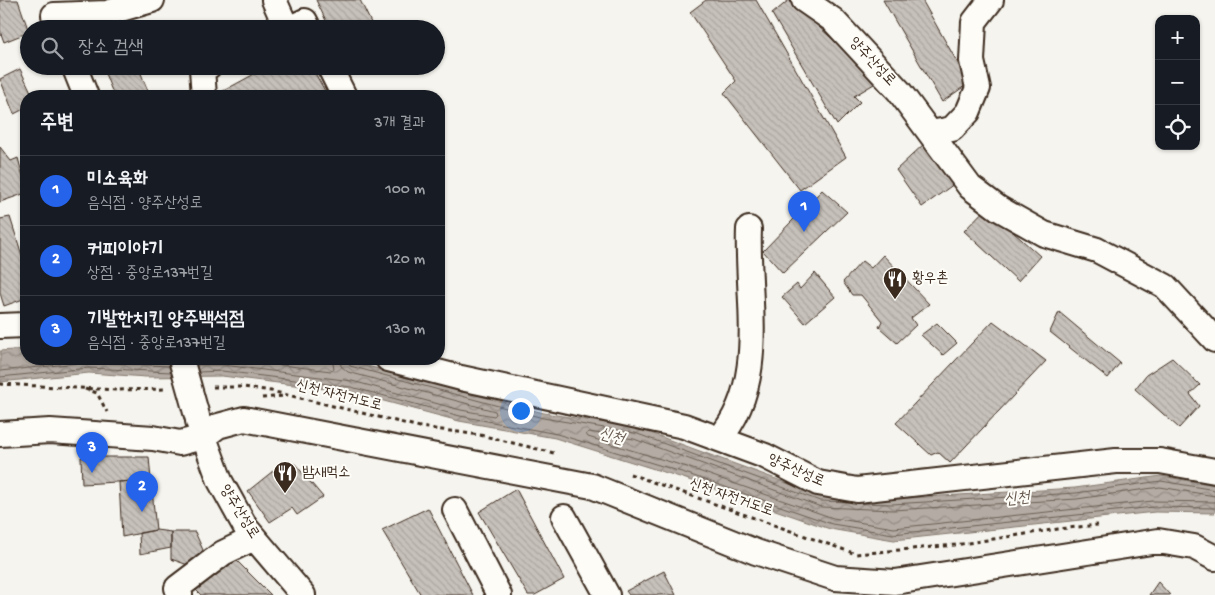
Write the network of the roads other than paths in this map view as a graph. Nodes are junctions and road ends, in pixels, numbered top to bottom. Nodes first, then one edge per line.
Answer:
1 (152, 0) edge
2 (274, 0) edge
3 (804, 0) edge
4 (990, 0) edge
5 (54, 15) edge
6 (284, 20) edge
7 (78, 75) edge
8 (202, 75) edge
9 (333, 75) edge
10 (84, 90) edge
11 (204, 90) edge
12 (341, 90) edge
13 (931, 133) junction
14 (749, 229) dead end
15 (20, 325) edge
16 (0, 326) edge
17 (1215, 340) edge
18 (183, 365) edge
19 (411, 365) edge
20 (200, 426) junction
21 (0, 434) edge
22 (719, 439) junction
23 (1215, 471) edge
24 (455, 510) dead end
25 (564, 517) dead end
26 (254, 538) junction
27 (1215, 558) edge
28 (176, 593) edge
29 (303, 595) edge
30 (499, 595) edge
31 (607, 595) edge

1 - 5 street
2 - 6 street
3 - 13 street, 양주산성로
4 - 13 street
7 - 10 street
8 - 11 street
9 - 12 street
13 - 17 street, 양주산성로
14 - 22 street
15 - 16 street
18 - 20 street, 양주산성로, bridge
19 - 22 street, 양주산성로
20 - 21 street
20 - 26 street, 양주산성로
20 - 27 street
22 - 23 street, 양주산성로
24 - 30 street
25 - 31 street
26 - 28 street
26 - 29 street, 양주산성로

